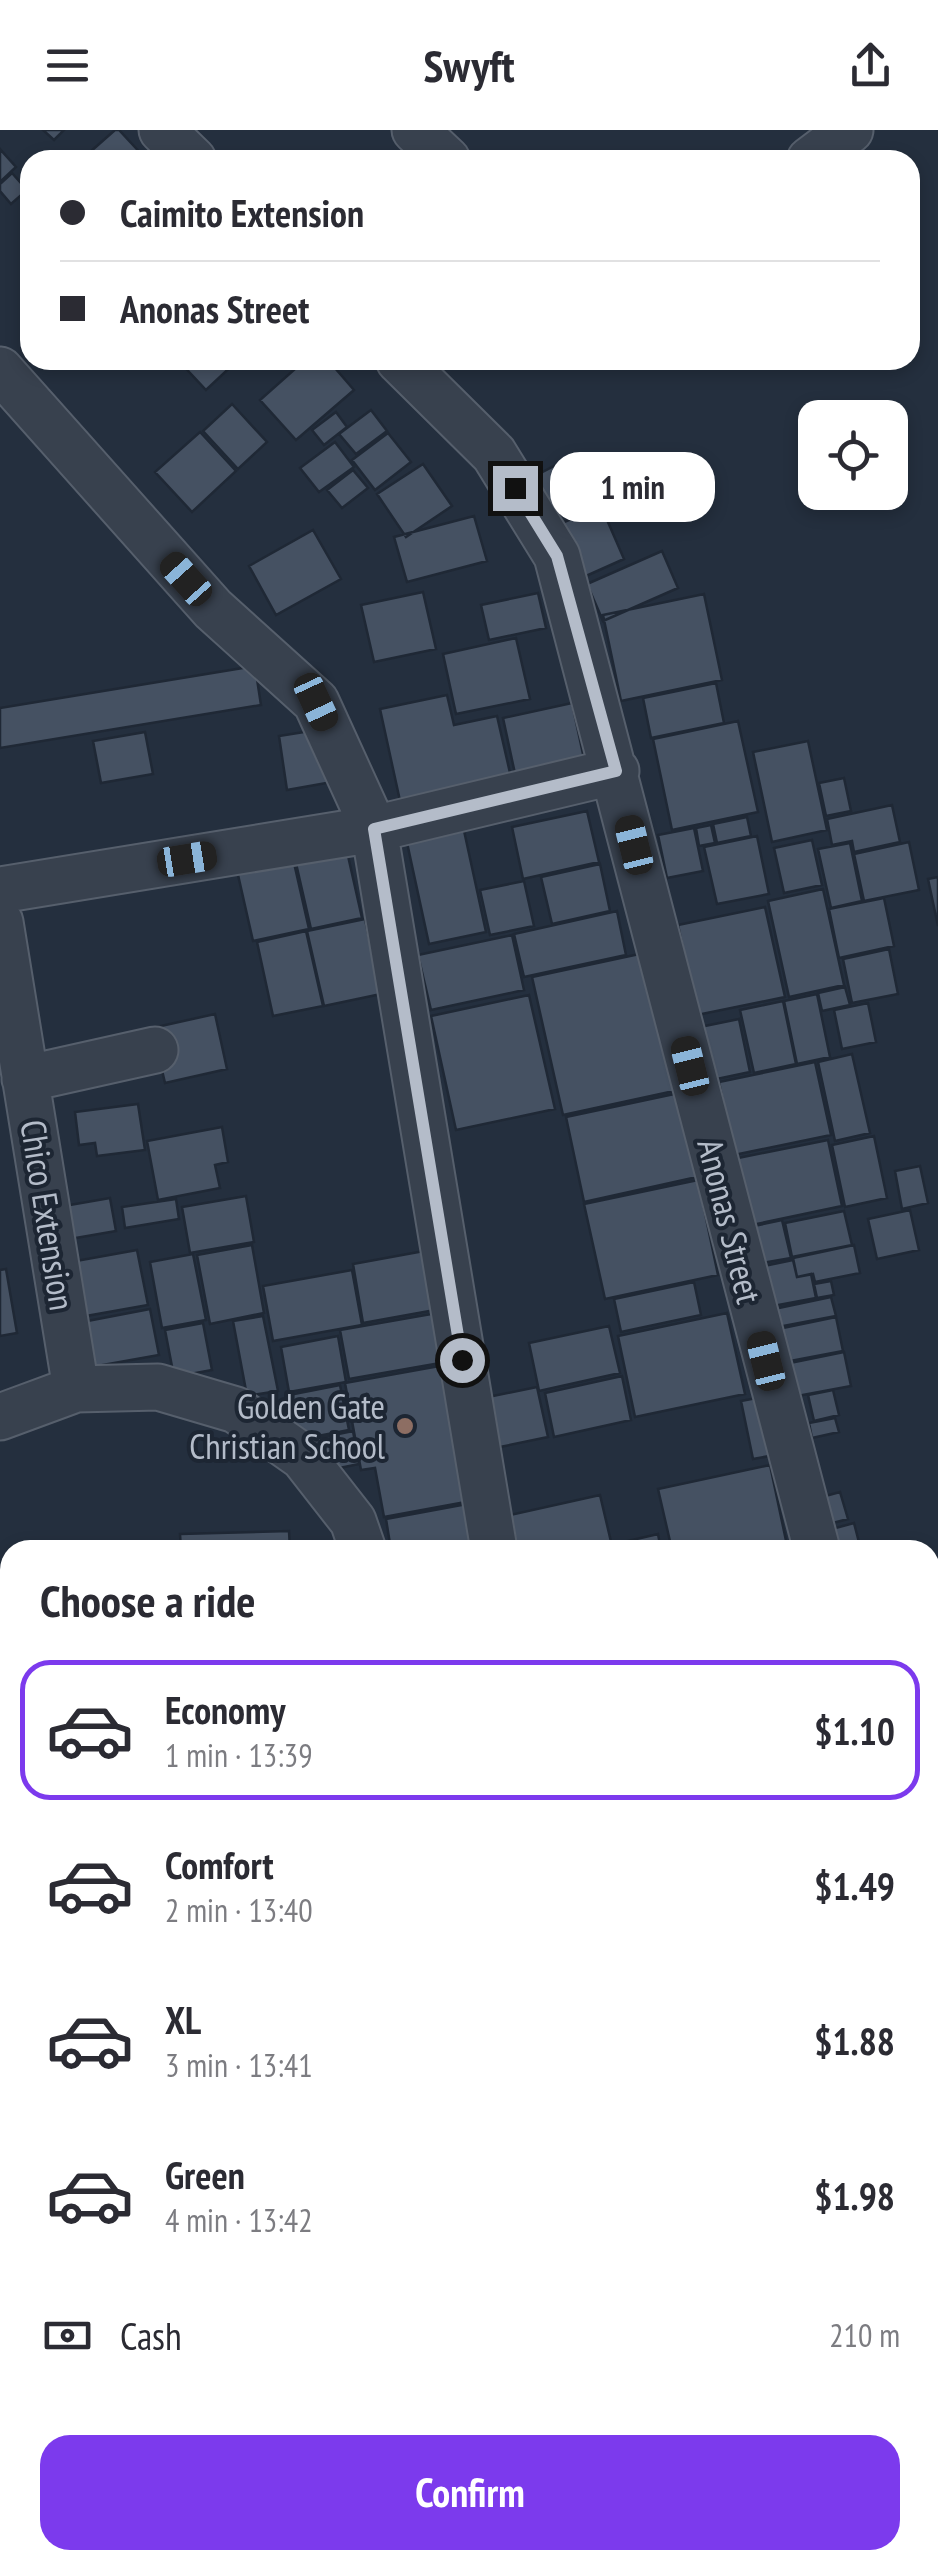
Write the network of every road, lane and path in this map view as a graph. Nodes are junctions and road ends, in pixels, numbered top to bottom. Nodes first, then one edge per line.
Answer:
1 (162, 130) edge
2 (415, 130) edge
3 (850, 130) edge
4 (183, 150) edge
5 (436, 150) edge
6 (823, 150) edge
7 (0, 370) edge
8 (409, 370) edge
9 (616, 771) junction
10 (374, 829) junction
11 (0, 890) edge
12 (0, 922) edge
13 (155, 1050) dead end
14 (26, 1080) junction
15 (76, 1390) junction
16 (0, 1417) edge
17 (359, 1540) edge
18 (492, 1540) edge
19 (813, 1540) edge

1 - 4 street
2 - 5 street
3 - 6 street
7 - 10 street
8 - 9 street, Anonas Street
9 - 10 street
9 - 19 street, Anonas Street
10 - 11 street
10 - 18 street
12 - 14 street, Chico Extension
13 - 14 street
14 - 15 street, Chico Extension
15 - 16 street
15 - 17 street

